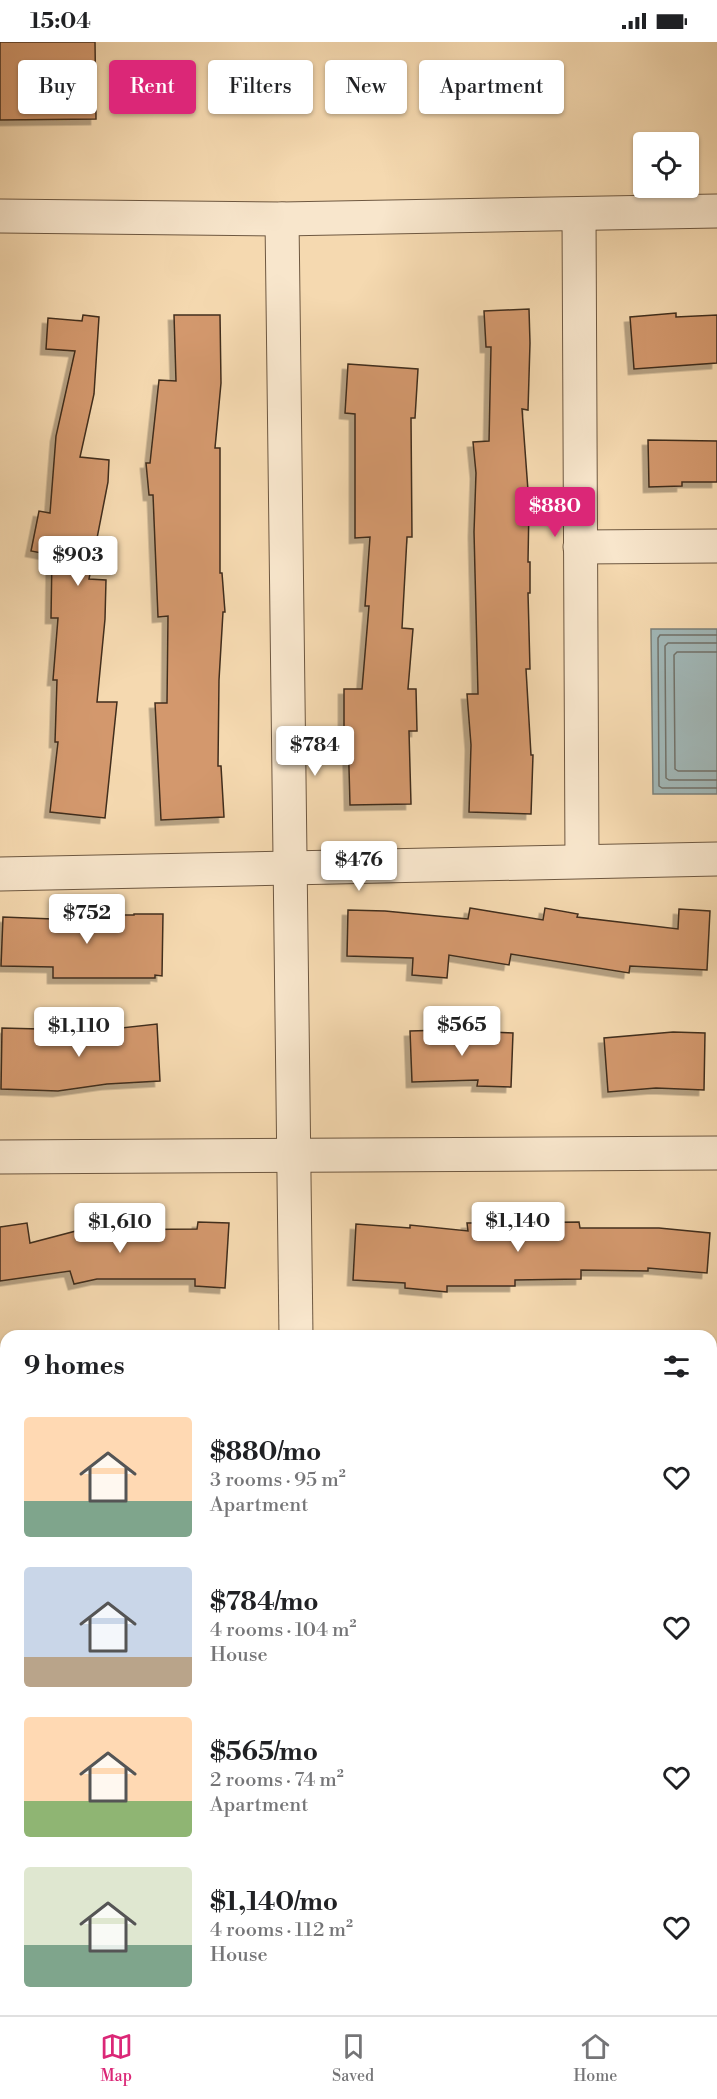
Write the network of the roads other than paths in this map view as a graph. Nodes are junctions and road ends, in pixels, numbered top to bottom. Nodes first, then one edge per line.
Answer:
1 (717, 211) edge
2 (579, 214) junction
3 (0, 216) edge
4 (282, 219) junction
5 (717, 546) edge
6 (580, 547) junction
7 (717, 859) edge
8 (582, 861) junction
9 (291, 868) junction
10 (0, 874) edge
11 (717, 1153) edge
12 (294, 1156) junction
13 (0, 1158) edge
14 (296, 1330) edge

1 - 2 street
2 - 4 street
2 - 6 street
3 - 4 street
4 - 9 street
5 - 6 street
6 - 8 street
7 - 8 street
8 - 9 street
9 - 10 street
9 - 12 street
11 - 12 street
12 - 13 street
12 - 14 street

